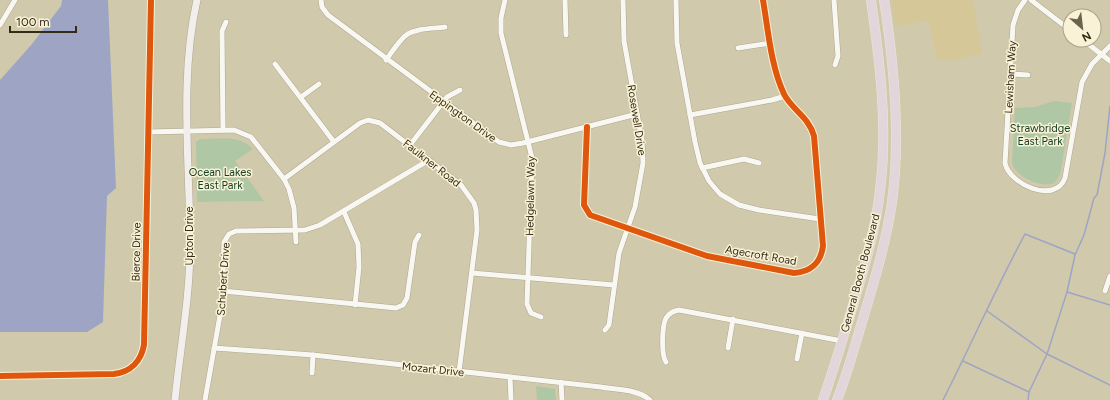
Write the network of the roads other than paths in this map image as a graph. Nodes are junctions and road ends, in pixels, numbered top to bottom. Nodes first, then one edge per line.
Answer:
1 (15, 0) edge
2 (151, 0) edge
3 (197, 0) edge
4 (321, 0) edge
5 (505, 0) edge
6 (565, 0) edge
7 (623, 0) edge
8 (676, 0) edge
9 (763, 0) edge
10 (834, 0) edge
11 (870, 0) edge
12 (884, 0) edge
13 (1025, 0) edge
14 (1031, 0) edge
15 (226, 22) dead end
16 (1062, 24) edge
17 (0, 25) edge
18 (445, 27) dead end
19 (566, 35) dead end
20 (771, 43) junction
21 (1110, 46) edge
22 (738, 48) dead end
23 (1094, 48) edge
24 (1102, 54) junction
25 (386, 60) junction
26 (1110, 61) edge
27 (275, 64) dead end
28 (835, 65) dead end
29 (1010, 74) junction
30 (1028, 75) dead end
31 (319, 84) dead end
32 (460, 90) dead end
33 (785, 96) junction
34 (301, 97) junction
35 (443, 102) junction
36 (637, 114) junction
37 (690, 115) junction
38 (587, 127) junction
39 (223, 130) junction
40 (188, 131) junction
41 (148, 132) junction
42 (334, 142) junction
43 (529, 142) junction
44 (410, 145) junction
45 (429, 160) junction
46 (759, 163) dead end
47 (702, 168) junction
48 (284, 179) junction
49 (344, 212) junction
50 (820, 219) junction
51 (628, 229) junction
52 (296, 230) junction
53 (419, 235) dead end
54 (296, 242) dead end
55 (472, 273) junction
56 (1110, 276) edge
57 (528, 278) junction
58 (614, 285) junction
59 (223, 291) junction
60 (1105, 291) dead end
61 (355, 305) junction
62 (541, 317) dead end
63 (733, 319) junction
64 (605, 330) dead end
65 (802, 333) junction
66 (842, 341) junction
67 (214, 348) junction
68 (728, 348) dead end
69 (313, 355) junction
70 (797, 359) dead end
71 (666, 362) dead end
72 (459, 372) junction
73 (312, 373) dead end
74 (0, 376) edge
75 (510, 377) junction
76 (560, 382) junction
77 (175, 400) edge
78 (205, 400) edge
79 (512, 400) edge
80 (562, 400) edge
81 (650, 400) edge
82 (823, 400) edge
83 (838, 400) edge

1 - 17 street
2 - 41 street, Bierce Drive
3 - 40 main road, Upton Drive
4 - 25 street, Eppington Drive
5 - 43 street, Hedgelawn Way
6 - 19 street
7 - 36 street, Rosewell Drive
8 - 37 street
9 - 20 street, Agecroft Road
10 - 28 street
11 - 66 highway, General Booth Boulevard
12 - 83 highway, General Booth Boulevard
13 - 29 street, Lewisham Way
14 - 16 street
15 - 39 street
18 - 25 street
20 - 22 street
20 - 33 street, Agecroft Road
21 - 24 street
23 - 24 street
24 - 26 street
24 - 29 street, Lewisham Way
25 - 35 street, Eppington Drive
27 - 34 street
29 - 30 street
31 - 34 street
32 - 35 street
33 - 37 street
33 - 50 street, Agecroft Road
34 - 42 street
35 - 43 street, Eppington Drive
35 - 44 street
36 - 38 street, Eppington Drive
36 - 51 street, Rosewell Drive
37 - 47 street
38 - 43 street, Eppington Drive
38 - 51 street, Agecroft Road
39 - 40 street
39 - 48 street
40 - 41 street
40 - 77 main road, Upton Drive
41 - 74 street, Bierce Drive
42 - 44 street, Faulkner Road
42 - 48 street, Faulkner Road
43 - 57 street, Hedgelawn Way
44 - 45 street, Faulkner Road
45 - 49 street, Schubert Drive
45 - 55 street, Faulkner Road
46 - 47 street
47 - 50 street
48 - 52 street
49 - 52 street, Schubert Drive
49 - 61 street
50 - 51 street, Agecroft Road
51 - 58 street, Rosewell Drive
52 - 54 street
52 - 59 street, Schubert Drive
53 - 61 street
55 - 57 street
55 - 72 street, Faulkner Road
56 - 60 street
57 - 58 street
57 - 62 street, Hedgelawn Way
58 - 64 street, Rosewell Drive
59 - 61 street
59 - 67 street, Schubert Drive
63 - 65 street
63 - 68 street
63 - 71 street
65 - 66 street
65 - 70 street
66 - 82 highway, General Booth Boulevard
67 - 69 street, Mozart Drive
67 - 78 street, Schubert Drive
69 - 72 street, Mozart Drive
69 - 73 street
72 - 75 street, Mozart Drive
75 - 76 street, Mozart Drive
75 - 79 street
76 - 80 street
76 - 81 street, Mozart Drive

